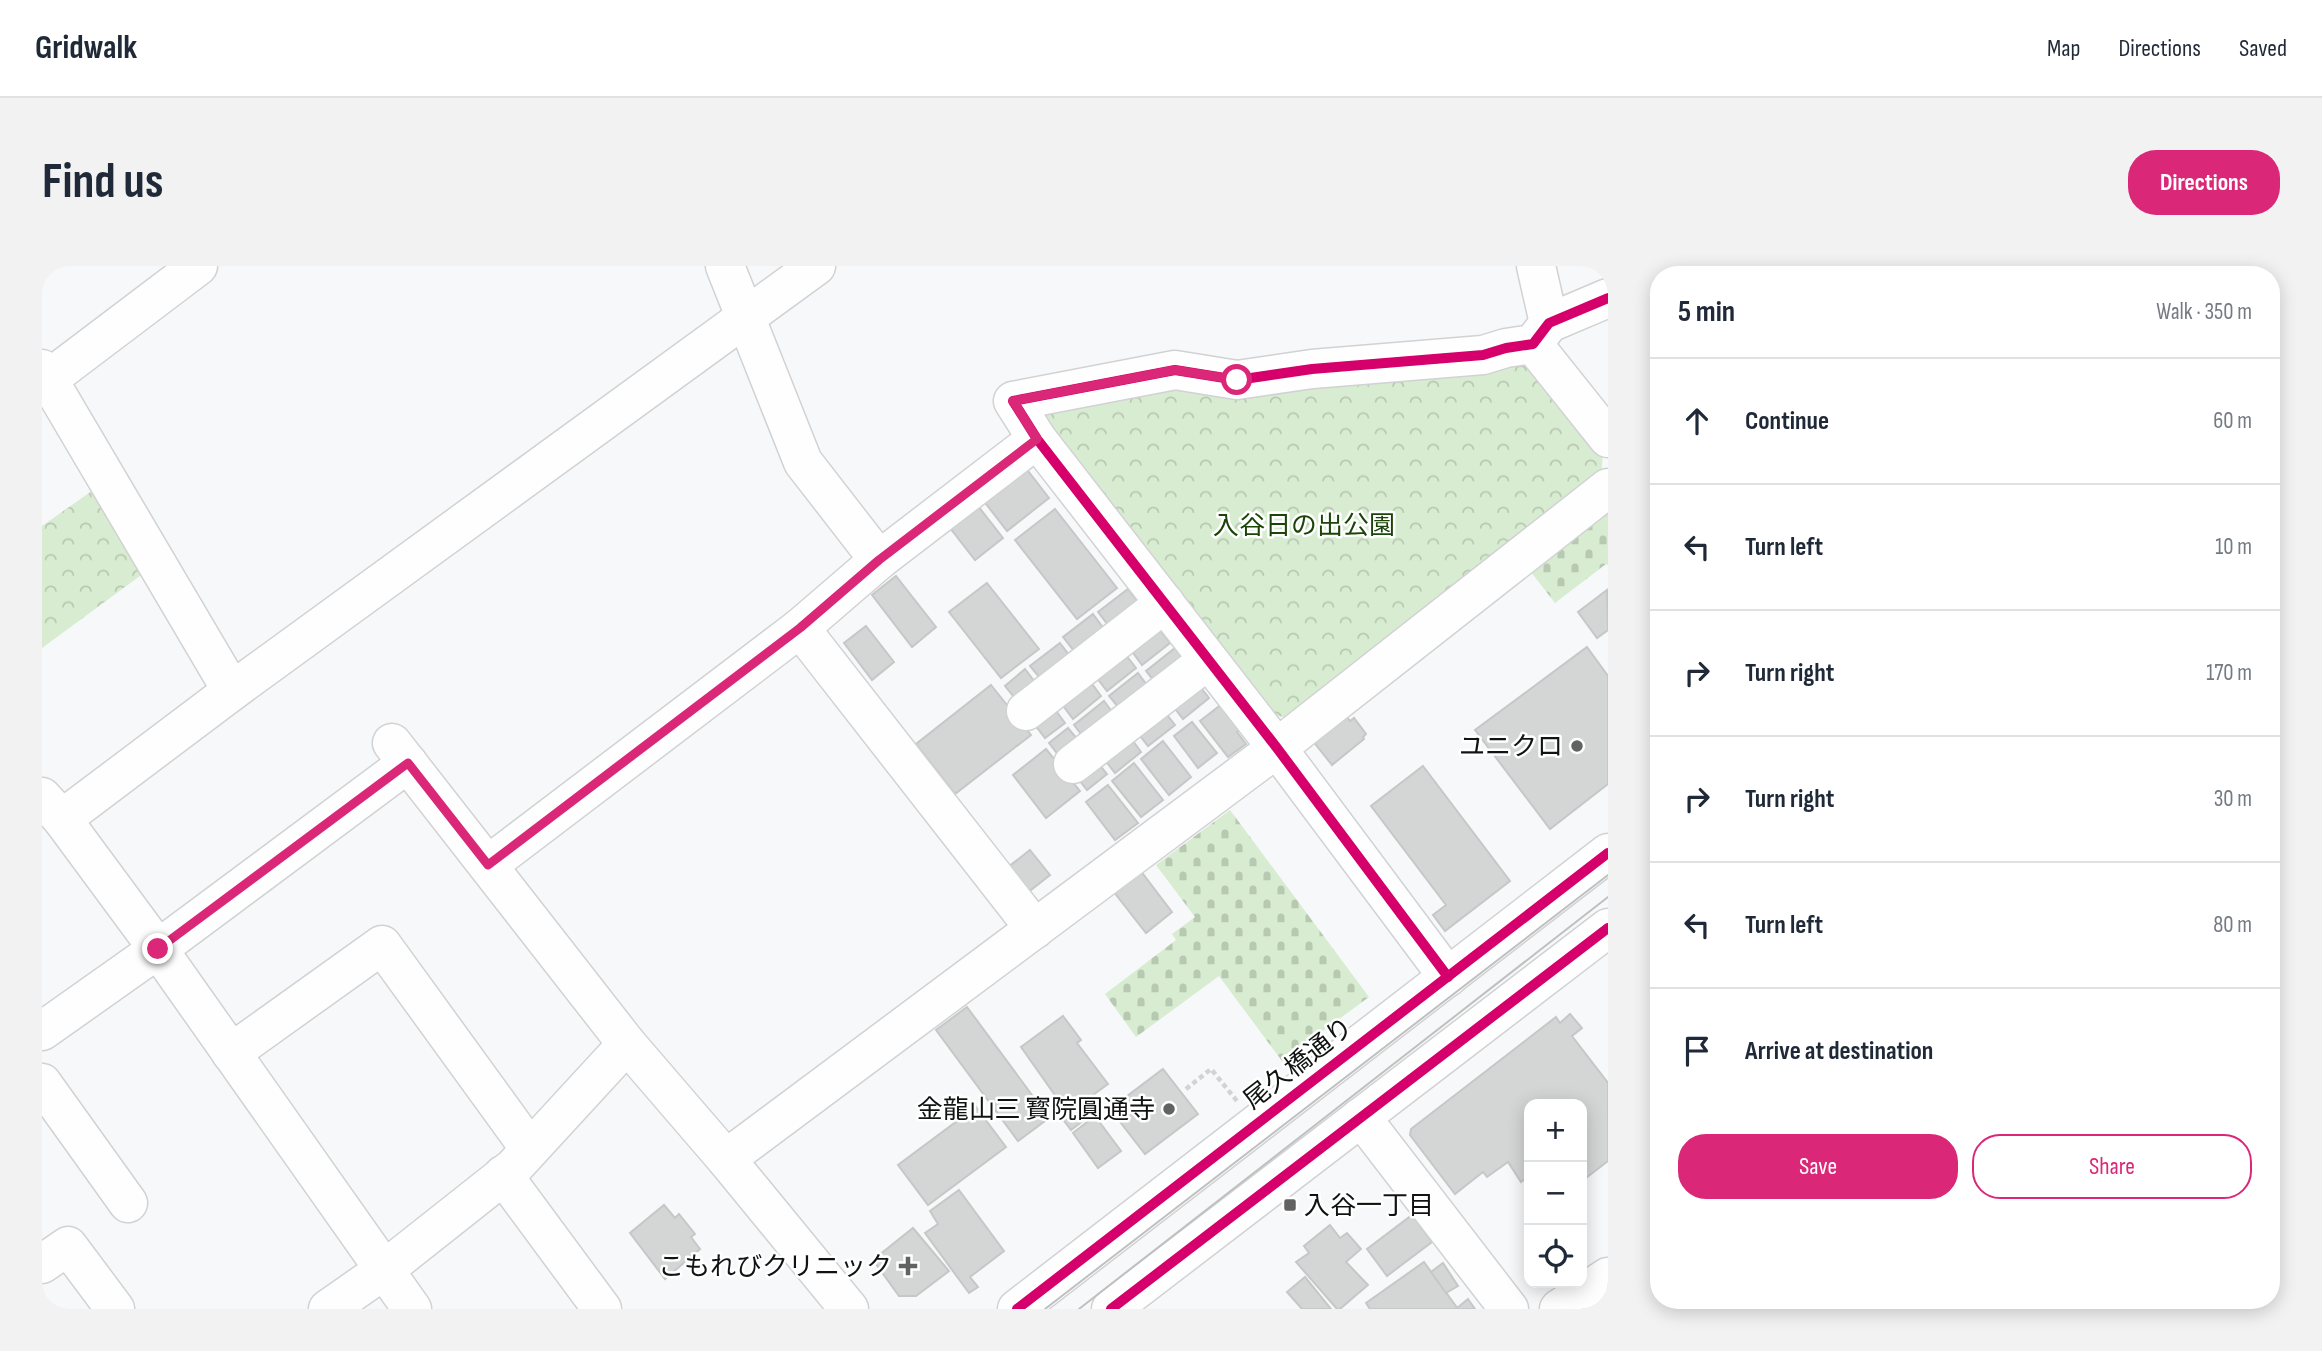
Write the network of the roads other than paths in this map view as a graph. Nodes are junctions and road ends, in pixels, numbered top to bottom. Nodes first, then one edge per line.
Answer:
1 (725, 266) edge
2 (816, 266) edge
3 (1536, 266) edge
4 (191, 268) edge
5 (1608, 298) edge
6 (746, 317) junction
7 (1541, 333) junction
8 (44, 377) edge
9 (1608, 438) edge
10 (1037, 439) junction
11 (1608, 488) edge
12 (879, 560) junction
13 (1164, 603) junction
14 (800, 628) junction
15 (1208, 660) junction
16 (232, 691) junction
17 (1026, 711) dead end
18 (1276, 748) junction
19 (1073, 764) dead end
20 (52, 808) edge
21 (1608, 853) edge
22 (488, 865) junction
23 (1608, 928) edge
24 (1035, 929) junction
25 (158, 949) junction
26 (1448, 977) junction
27 (42, 1031) edge
28 (627, 1044) junction
29 (231, 1053) junction
30 (42, 1083) edge
31 (1361, 1117) junction
32 (530, 1149) junction
33 (726, 1159) junction
34 (503, 1175) junction
35 (128, 1203) dead end
36 (42, 1264) edge
37 (384, 1270) junction
38 (1608, 1277) edge
39 (115, 1309) edge
40 (328, 1309) edge
41 (412, 1309) edge
42 (602, 1309) edge
43 (849, 1309) edge
44 (1017, 1309) edge
45 (1111, 1309) edge
46 (1509, 1309) edge
47 (1559, 1309) edge

1 - 6 street
2 - 6 street
3 - 7 street
4 - 8 street
5 - 7 street
6 - 12 street
6 - 16 street
7 - 9 street
7 - 10 street
8 - 16 street
10 - 12 street
10 - 13 street
11 - 18 street
12 - 14 street
13 - 15 street
13 - 17 street
14 - 22 street
14 - 24 street
15 - 18 street
15 - 19 street
16 - 20 street
18 - 24 street
18 - 26 street
20 - 25 street
21 - 26 street, 尾久橋通り
22 - 25 street
22 - 28 street
23 - 31 street
24 - 33 street
25 - 27 street
25 - 29 street
26 - 44 street, 尾久橋通り
28 - 32 street
28 - 33 street
29 - 32 street
29 - 37 street
30 - 35 street
31 - 45 street
31 - 46 street
32 - 34 street
33 - 43 street
34 - 37 street
34 - 42 street
36 - 39 street
37 - 40 street
37 - 41 street
38 - 47 street

